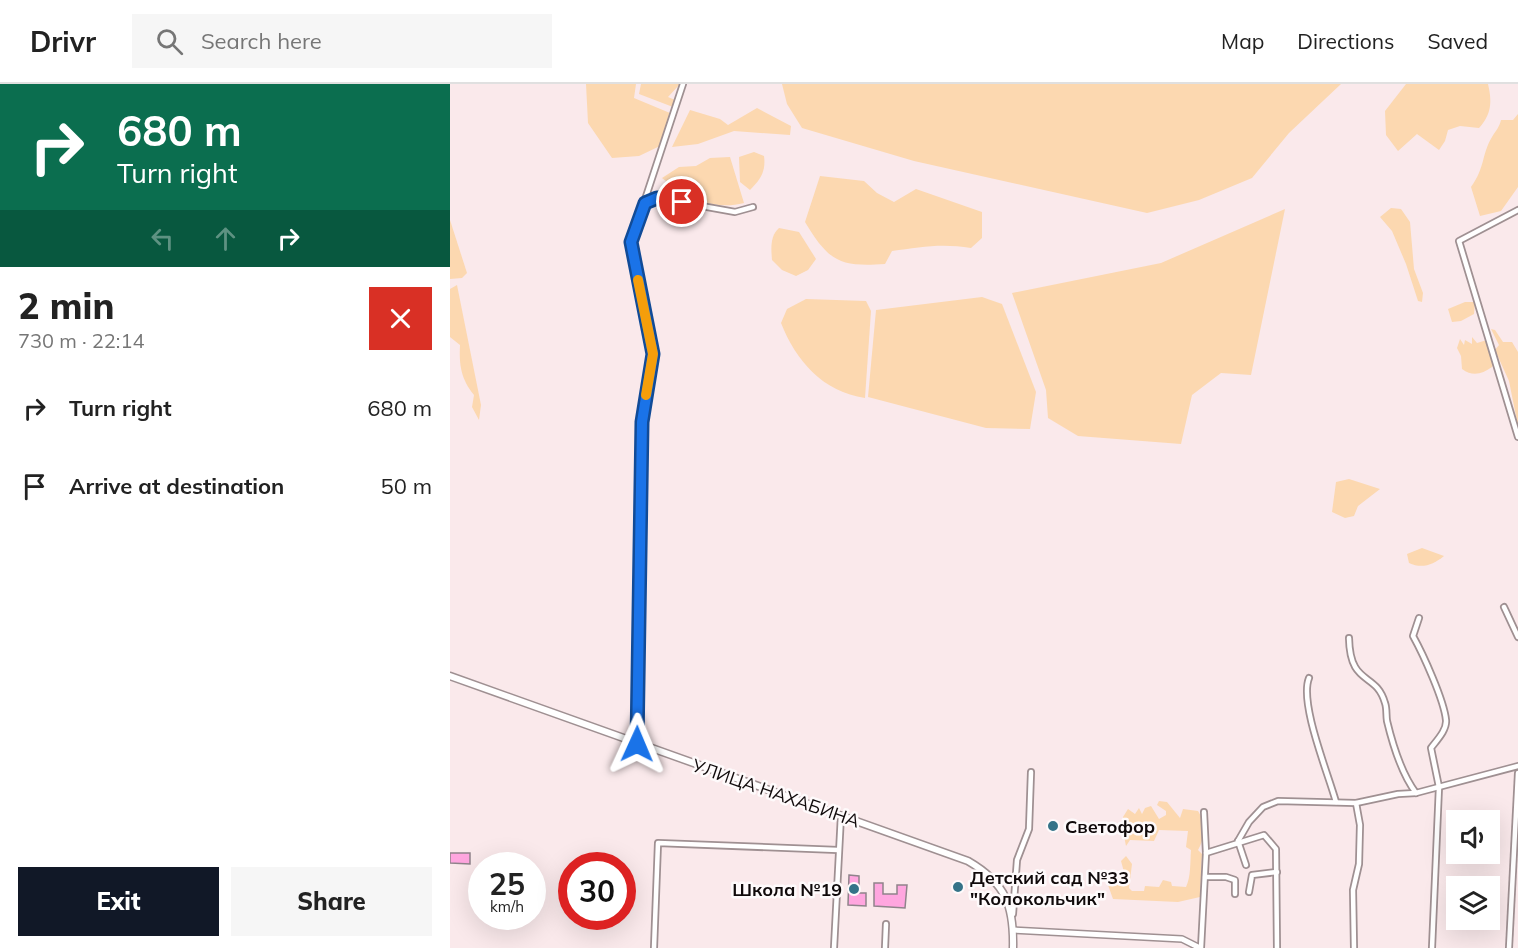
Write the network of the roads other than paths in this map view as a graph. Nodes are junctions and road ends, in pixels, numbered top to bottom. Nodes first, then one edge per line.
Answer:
1 (683, 84) edge
2 (645, 203) junction
3 (753, 207) dead end
4 (1518, 210) edge
5 (1518, 437) edge
6 (1504, 608) dead end
7 (1419, 618) dead end
8 (1518, 637) edge
9 (1349, 638) dead end
10 (450, 676) edge
11 (1309, 678) dead end
12 (637, 744) junction
13 (1518, 766) edge
14 (1031, 772) dead end
15 (1518, 773) edge
16 (1439, 787) junction
17 (1416, 793) junction
18 (1336, 802) junction
19 (1356, 803) junction
20 (1204, 812) dead end
21 (841, 815) junction
22 (1238, 842) junction
23 (838, 850) junction
24 (1206, 853) junction
25 (1246, 865) dead end
26 (1277, 872) junction
27 (1205, 877) junction
28 (1250, 892) dead end
29 (1235, 894) dead end
30 (1013, 914) junction
31 (886, 924) dead end
32 (1013, 930) junction
33 (654, 948) edge
34 (834, 948) edge
35 (885, 948) edge
36 (1013, 948) edge
37 (1201, 948) edge
38 (1277, 948) edge
39 (1354, 948) edge
40 (1432, 948) edge
41 (1509, 948) edge

1 - 2 street
2 - 3 street
2 - 12 street
4 - 5 street
6 - 8 street
7 - 16 street
9 - 17 street
10 - 12 main road, УЛИЦА НАХАБИНА
11 - 18 street
12 - 21 main road, УЛИЦА НАХАБИНА
13 - 16 street
14 - 30 street
15 - 41 street
16 - 17 street
16 - 40 street
17 - 19 street
18 - 19 street
18 - 22 street
19 - 39 street
20 - 24 street
21 - 23 street
21 - 30 main road, УЛИЦА НАХАБИНА
22 - 24 street
22 - 25 street
22 - 26 street
23 - 33 street
23 - 34 street
24 - 27 street
26 - 28 street
26 - 38 street
27 - 29 street
27 - 37 street
30 - 32 main road
31 - 35 street
32 - 36 main road
32 - 37 street

